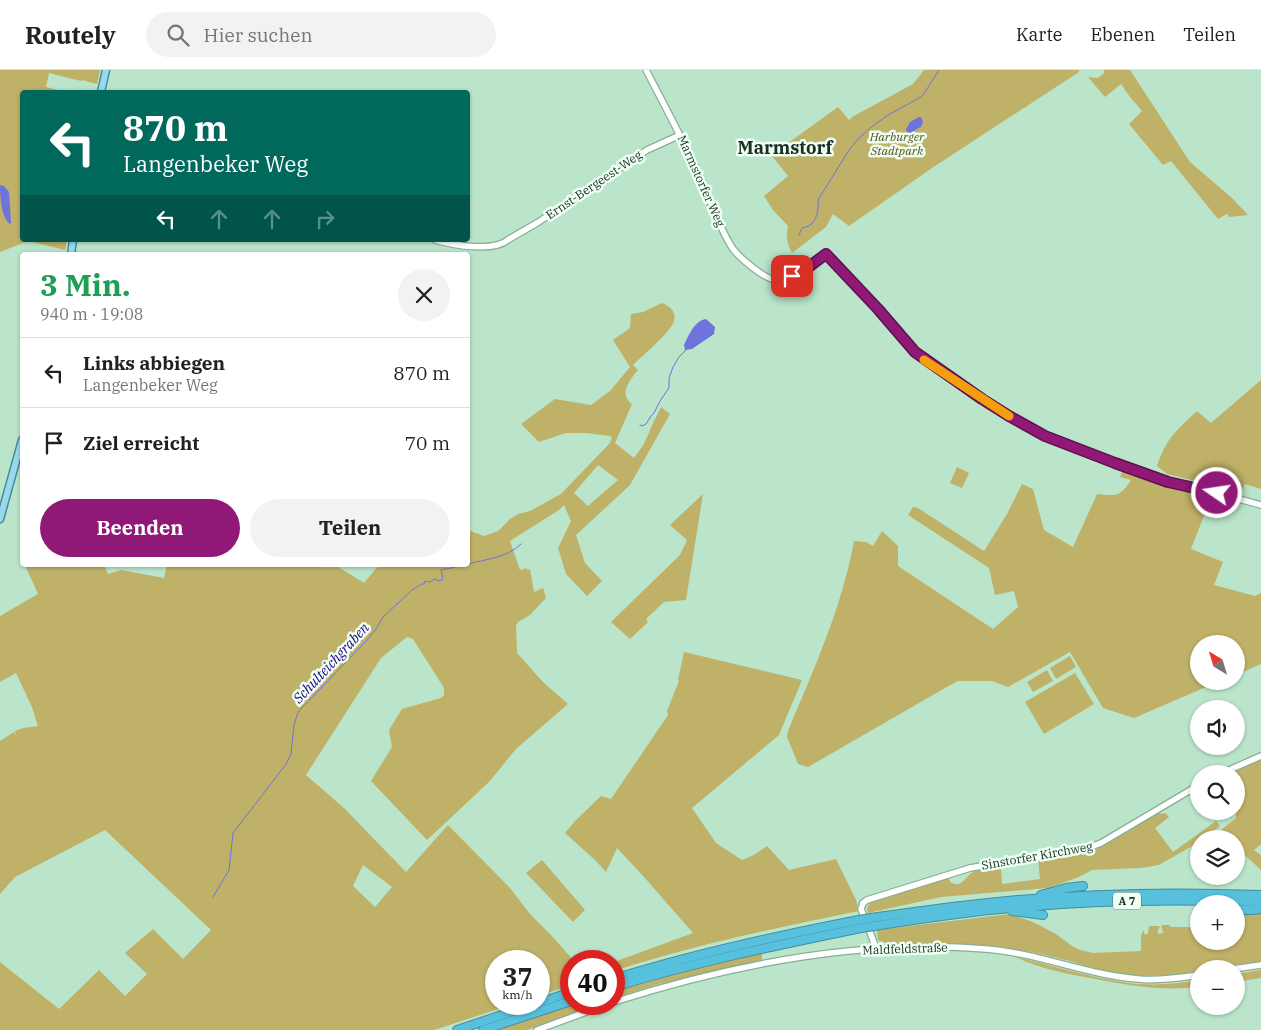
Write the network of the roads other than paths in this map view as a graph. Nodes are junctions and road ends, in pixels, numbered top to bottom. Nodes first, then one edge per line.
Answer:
1 (106, 70) edge
2 (646, 70) edge
3 (103, 90) edge
4 (680, 135) junction
5 (509, 238) junction
6 (444, 242) edge
7 (461, 242) edge
8 (20, 447) edge
9 (1261, 505) edge
10 (0, 519) edge
11 (1261, 756) edge
12 (1240, 765) edge
13 (1190, 790) edge
14 (1083, 886) dead end
15 (1261, 895) edge
16 (1017, 900) junction
17 (1261, 902) edge
18 (1261, 909) edge
19 (993, 910) junction
20 (1245, 910) edge
21 (1044, 915) dead end
22 (872, 922) junction
23 (860, 924) junction
24 (876, 948) junction
25 (1261, 965) edge
26 (1245, 967) edge
27 (625, 976) edge
28 (1190, 976) edge
29 (625, 984) edge
30 (625, 999) edge
31 (560, 1005) edge
32 (501, 1015) edge
33 (577, 1015) edge
34 (457, 1030) edge
35 (483, 1030) edge
36 (537, 1030) edge

1 - 3 main road
2 - 4 street, Marmstorfer Weg
4 - 5 street, Ernst-Bergeest-Weg
4 - 9 street, Marmstorfer Weg
5 - 6 street, Ernst-Bergeest-Weg
5 - 7 street, Ernst-Bergeest-Weg
8 - 10 main road
11 - 12 street
13 - 24 street, Sinstorfer Kirchweg
14 - 16 highway
15 - 16 highway, A 7
16 - 22 highway, A 7
17 - 19 highway, A 7
18 - 20 highway
19 - 21 highway
19 - 22 highway, A 7
22 - 23 highway, A 7, bridge
23 - 27 highway, A 7
23 - 29 highway, A 7
24 - 28 street, Maldfeldstraße
24 - 30 street, Maldfeldstraße
25 - 26 street
31 - 35 highway
32 - 34 highway
33 - 36 street

